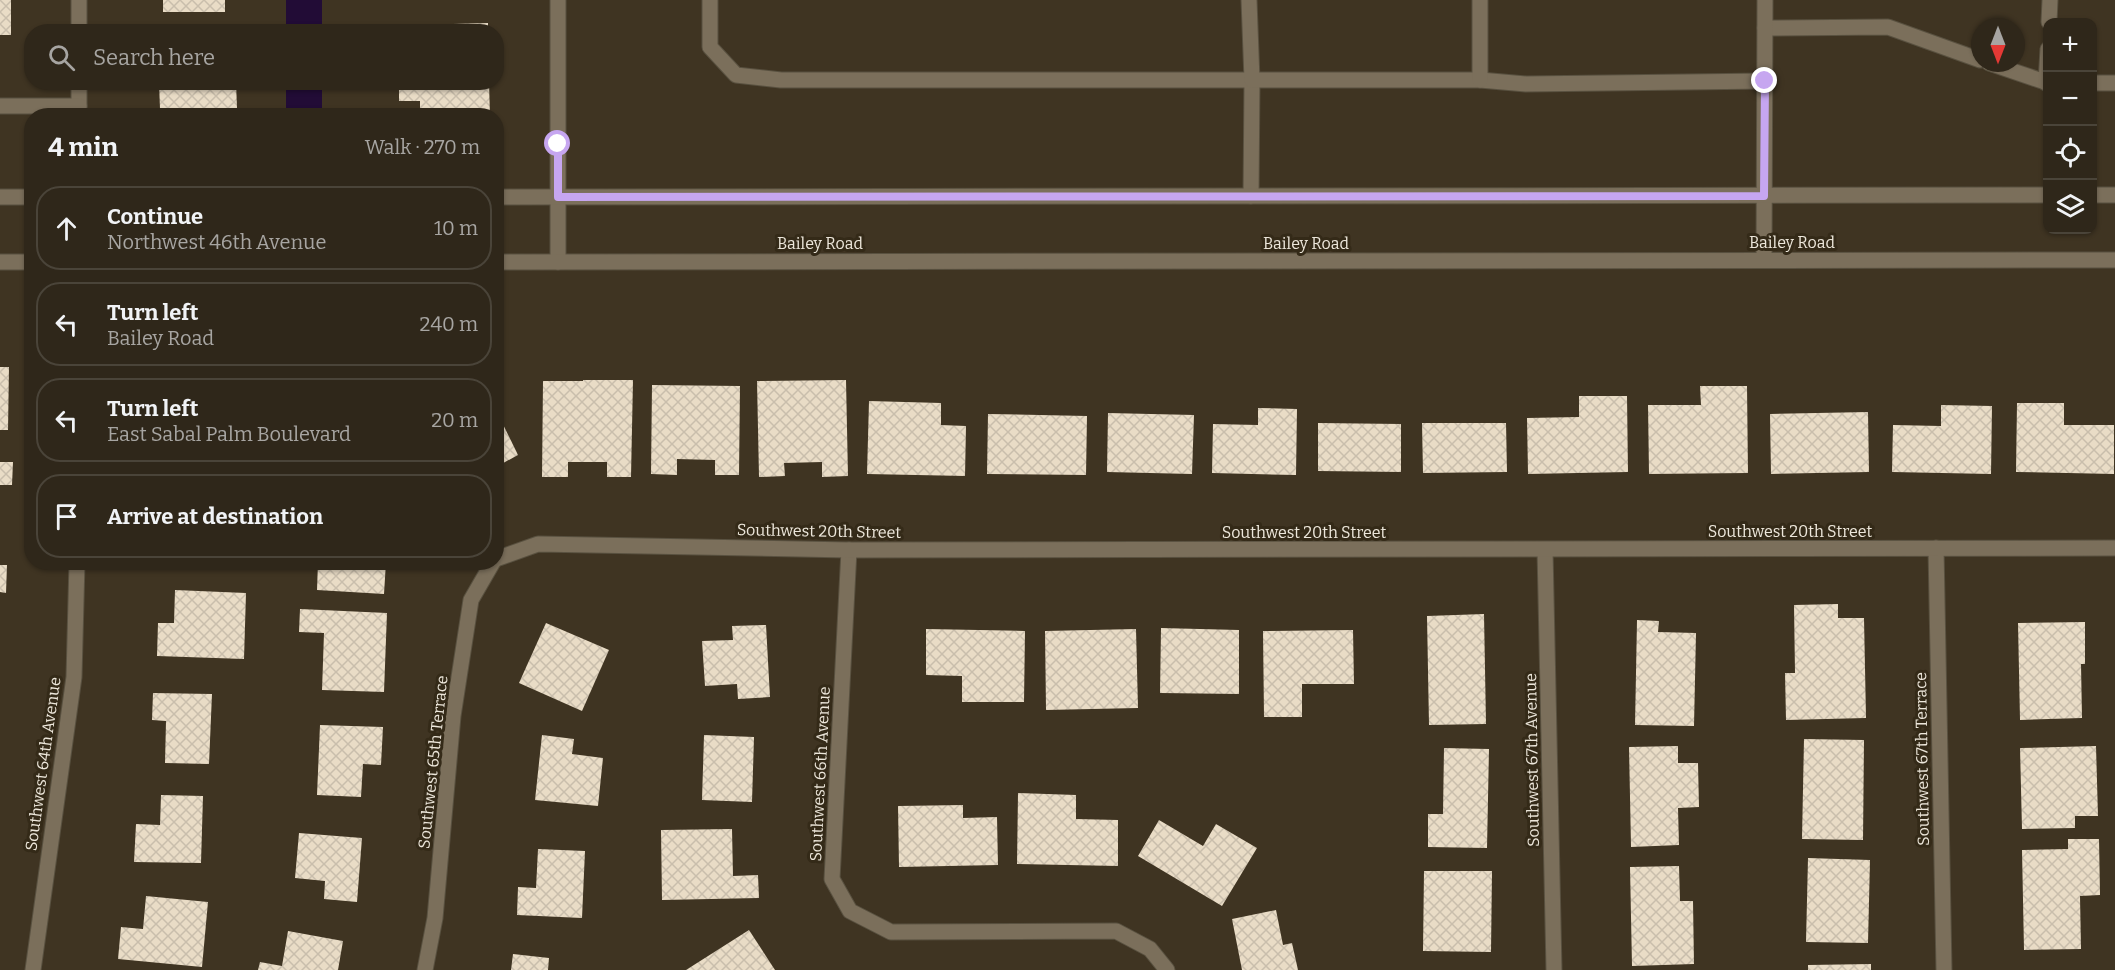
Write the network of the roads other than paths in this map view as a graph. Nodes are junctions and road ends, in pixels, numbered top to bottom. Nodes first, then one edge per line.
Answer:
1 (79, 0) edge
2 (558, 0) edge
3 (710, 0) edge
4 (1249, 0) edge
5 (1480, 0) edge
6 (1765, 0) edge
7 (2050, 0) edge
8 (2049, 18) edge
9 (79, 24) edge
10 (1765, 28) junction
11 (1971, 57) edge
12 (2015, 72) edge
13 (1251, 80) junction
14 (1480, 80) junction
15 (1765, 81) junction
16 (2043, 82) edge
17 (2097, 83) edge
18 (2115, 83) edge
19 (79, 90) edge
20 (0, 106) edge
21 (32, 108) edge
22 (79, 108) edge
23 (2043, 195) edge
24 (2097, 195) edge
25 (2115, 195) edge
26 (1251, 196) junction
27 (1764, 196) junction
28 (0, 197) edge
29 (24, 197) edge
30 (504, 197) edge
31 (558, 197) junction
32 (1764, 260) junction
33 (2115, 260) edge
34 (0, 262) edge
35 (24, 262) edge
36 (504, 262) edge
37 (558, 262) junction
38 (1936, 548) junction
39 (2115, 548) edge
40 (849, 550) junction
41 (1545, 550) junction
42 (504, 556) edge
43 (77, 570) edge
44 (488, 570) edge
45 (33, 970) edge
46 (425, 970) edge
47 (1167, 970) edge
48 (1554, 970) edge
49 (1944, 970) edge

1 - 9 street
2 - 31 street
3 - 13 street
4 - 13 street
5 - 14 street
6 - 10 street
7 - 8 street
10 - 11 street
10 - 15 street
12 - 16 street
13 - 14 street
13 - 26 street
14 - 15 street
15 - 27 street
17 - 18 street
19 - 22 street
20 - 21 street
23 - 27 street
24 - 25 street
26 - 27 street
26 - 31 street
27 - 32 street
28 - 29 street
30 - 31 street
31 - 37 street
32 - 33 street, Bailey Road
32 - 37 street, Bailey Road
34 - 35 street
36 - 37 street, Bailey Road
38 - 39 street, Southwest 20th Street
38 - 41 street, Southwest 20th Street
38 - 49 street, Southwest 67th Terrace
40 - 41 street, Southwest 20th Street
40 - 42 street, Southwest 20th Street
40 - 47 street, Southwest 66th Avenue
41 - 48 street, Southwest 67th Avenue
43 - 45 street, Southwest 64th Avenue
44 - 46 street, Southwest 65th Terrace

